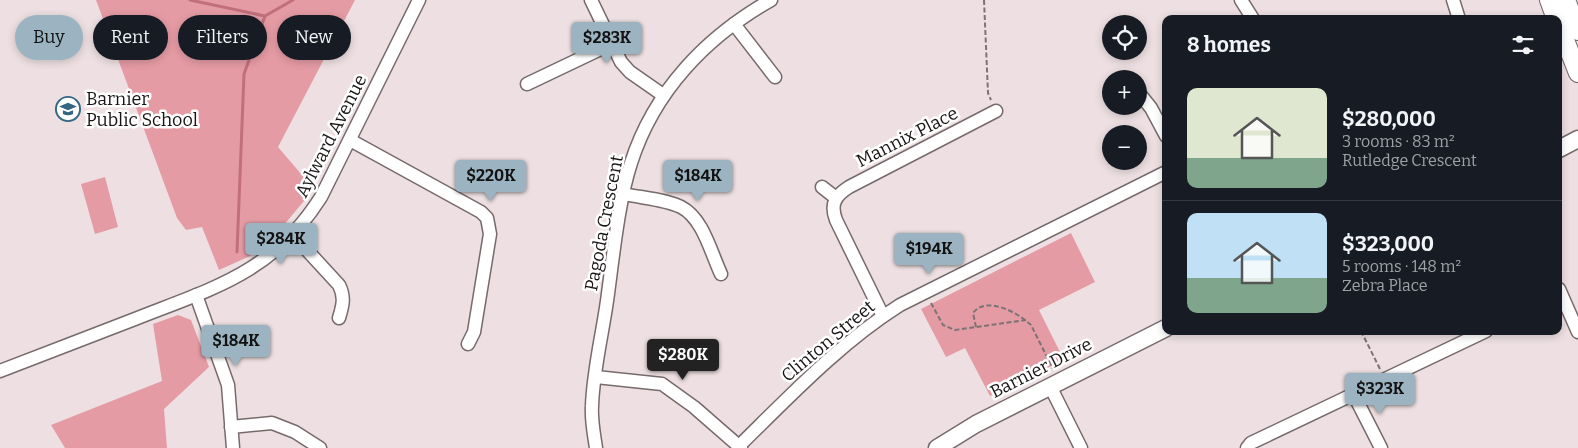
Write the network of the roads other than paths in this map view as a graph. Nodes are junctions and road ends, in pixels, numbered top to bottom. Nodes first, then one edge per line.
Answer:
1 (419, 0) edge
2 (591, 0) edge
3 (771, 0) edge
4 (1453, 0) edge
5 (1549, 0) edge
6 (1566, 0) edge
7 (1248, 2) edge
8 (1252, 15) edge
9 (1458, 15) edge
10 (1555, 15) edge
11 (734, 24) junction
12 (1578, 31) edge
13 (1562, 33) edge
14 (611, 44) junction
15 (1578, 73) edge
16 (775, 77) dead end
17 (527, 84) dead end
18 (663, 95) junction
19 (1147, 103) edge
20 (996, 111) road end
21 (1162, 129) edge
22 (350, 140) junction
23 (1578, 140) edge
24 (1562, 148) edge
25 (1162, 174) edge
26 (822, 187) dead end
27 (624, 194) junction
28 (836, 198) junction
29 (293, 235) junction
30 (721, 274) dead end
31 (196, 295) junction
32 (1562, 297) edge
33 (883, 316) junction
34 (339, 318) dead end
35 (1162, 330) edge
36 (1578, 332) edge
37 (1478, 335) edge
38 (468, 344) dead end
39 (0, 371) edge
40 (596, 377) junction
41 (1050, 386) junction
42 (1354, 395) junction
43 (231, 427) junction
44 (740, 447) edge
45 (233, 448) edge
46 (320, 448) edge
47 (596, 448) edge
48 (937, 448) edge
49 (1081, 448) edge
50 (1247, 448) edge
51 (1381, 448) edge

1 - 22 street, Aylward Avenue
2 - 14 street
3 - 11 street, Pagoda Crescent
4 - 9 street
5 - 10 main road
6 - 12 main road
7 - 8 street
11 - 16 street
11 - 18 street, Pagoda Crescent
13 - 15 main road
14 - 17 street
14 - 18 street
18 - 27 street, Pagoda Crescent
19 - 21 street
20 - 28 street, Mannix Place
22 - 29 street, Aylward Avenue
22 - 38 street
23 - 24 street
25 - 33 street, Clinton Street
26 - 28 street
27 - 30 street
27 - 40 street, Pagoda Crescent
28 - 33 street
29 - 31 street, Aylward Avenue
29 - 34 street
31 - 39 street, Aylward Avenue
31 - 43 street
32 - 36 street
33 - 44 street, Clinton Street
35 - 41 street, Barnier Drive
37 - 42 street
40 - 44 street
40 - 47 street, Pagoda Crescent
41 - 48 street, Barnier Drive
41 - 49 street
42 - 50 street
42 - 51 street
43 - 45 street
43 - 46 street

